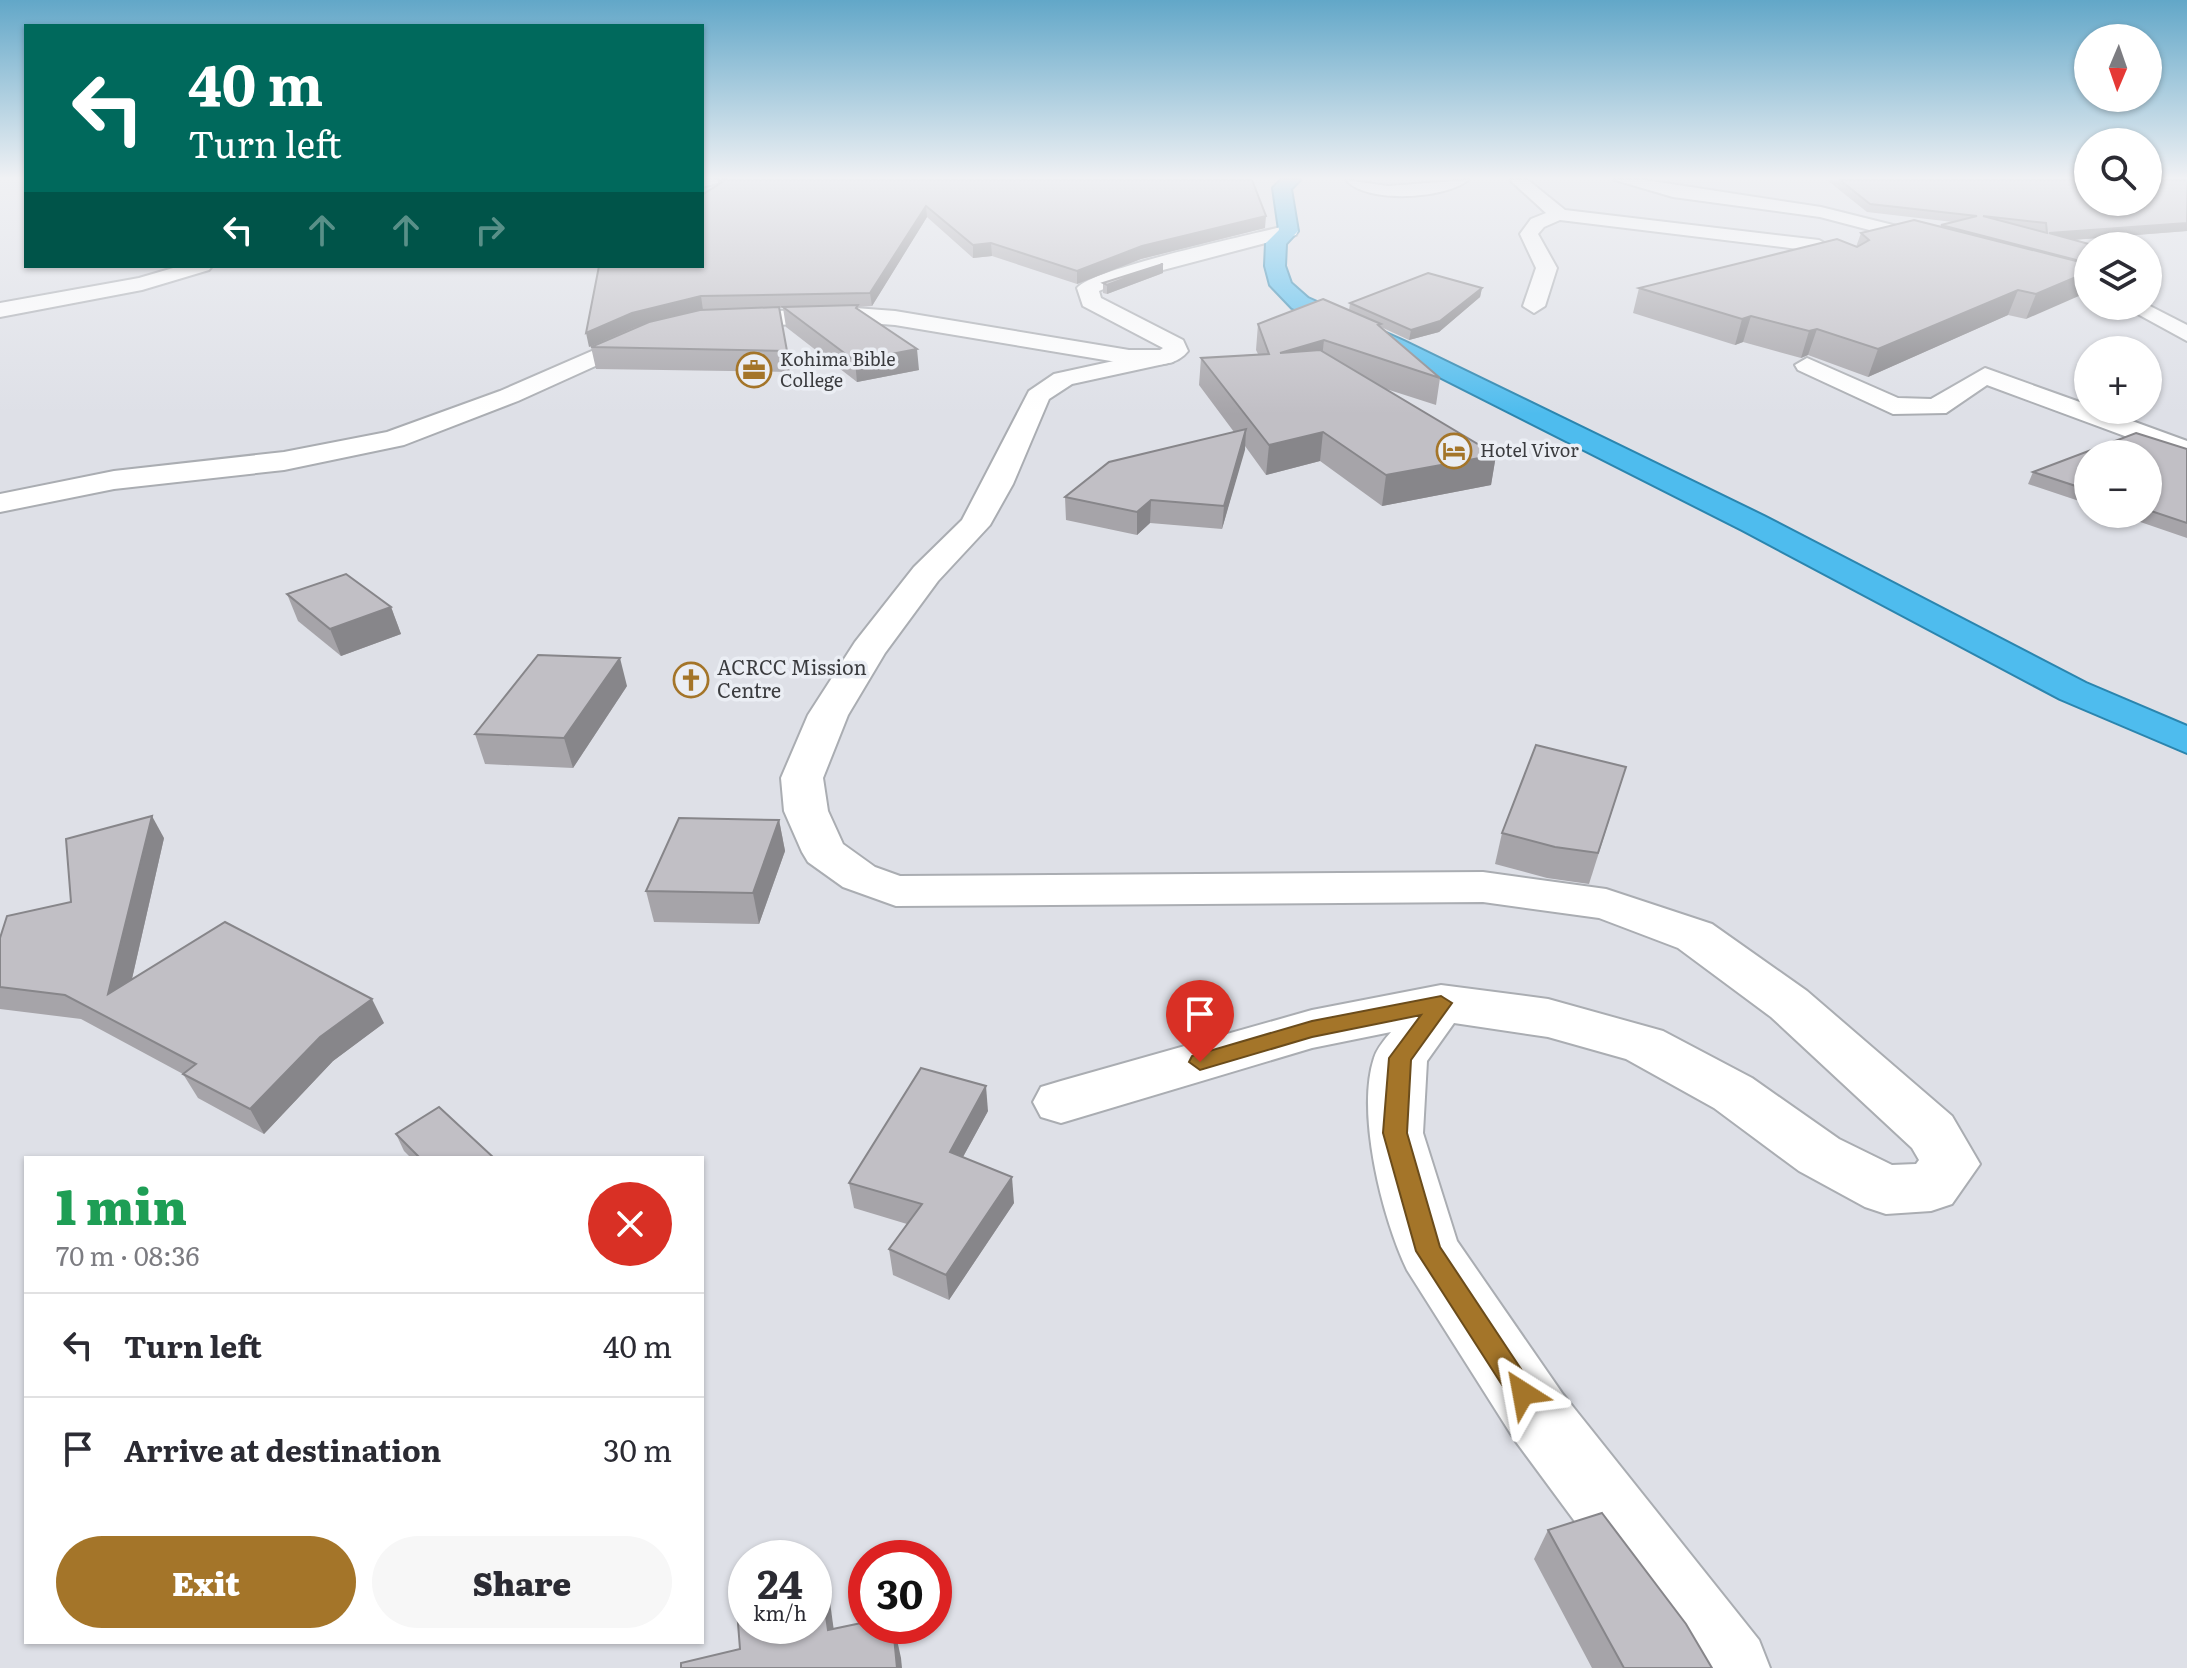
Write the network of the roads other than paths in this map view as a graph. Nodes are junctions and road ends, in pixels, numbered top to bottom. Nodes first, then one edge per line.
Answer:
1 (1187, 258) edge
2 (1275, 258) edge
3 (1545, 258) edge
4 (1840, 258) edge
5 (1848, 262) edge
6 (195, 268) edge
7 (1534, 306) dead end
8 (0, 310) edge
9 (2160, 320) edge
10 (694, 322) edge
11 (669, 327) edge
12 (2187, 334) edge
13 (1164, 357) junction
14 (1807, 365) edge
15 (2187, 451) edge
16 (0, 503) edge
17 (2187, 741) edge
18 (1441, 1003) junction
19 (1061, 1102) dead end
20 (1731, 1668) edge

1 - 13 street
2 - 17 highway
3 - 7 street
4 - 5 street
6 - 8 street
9 - 12 street
10 - 13 street
11 - 16 street
13 - 18 street
14 - 15 street
18 - 19 street
18 - 20 street

